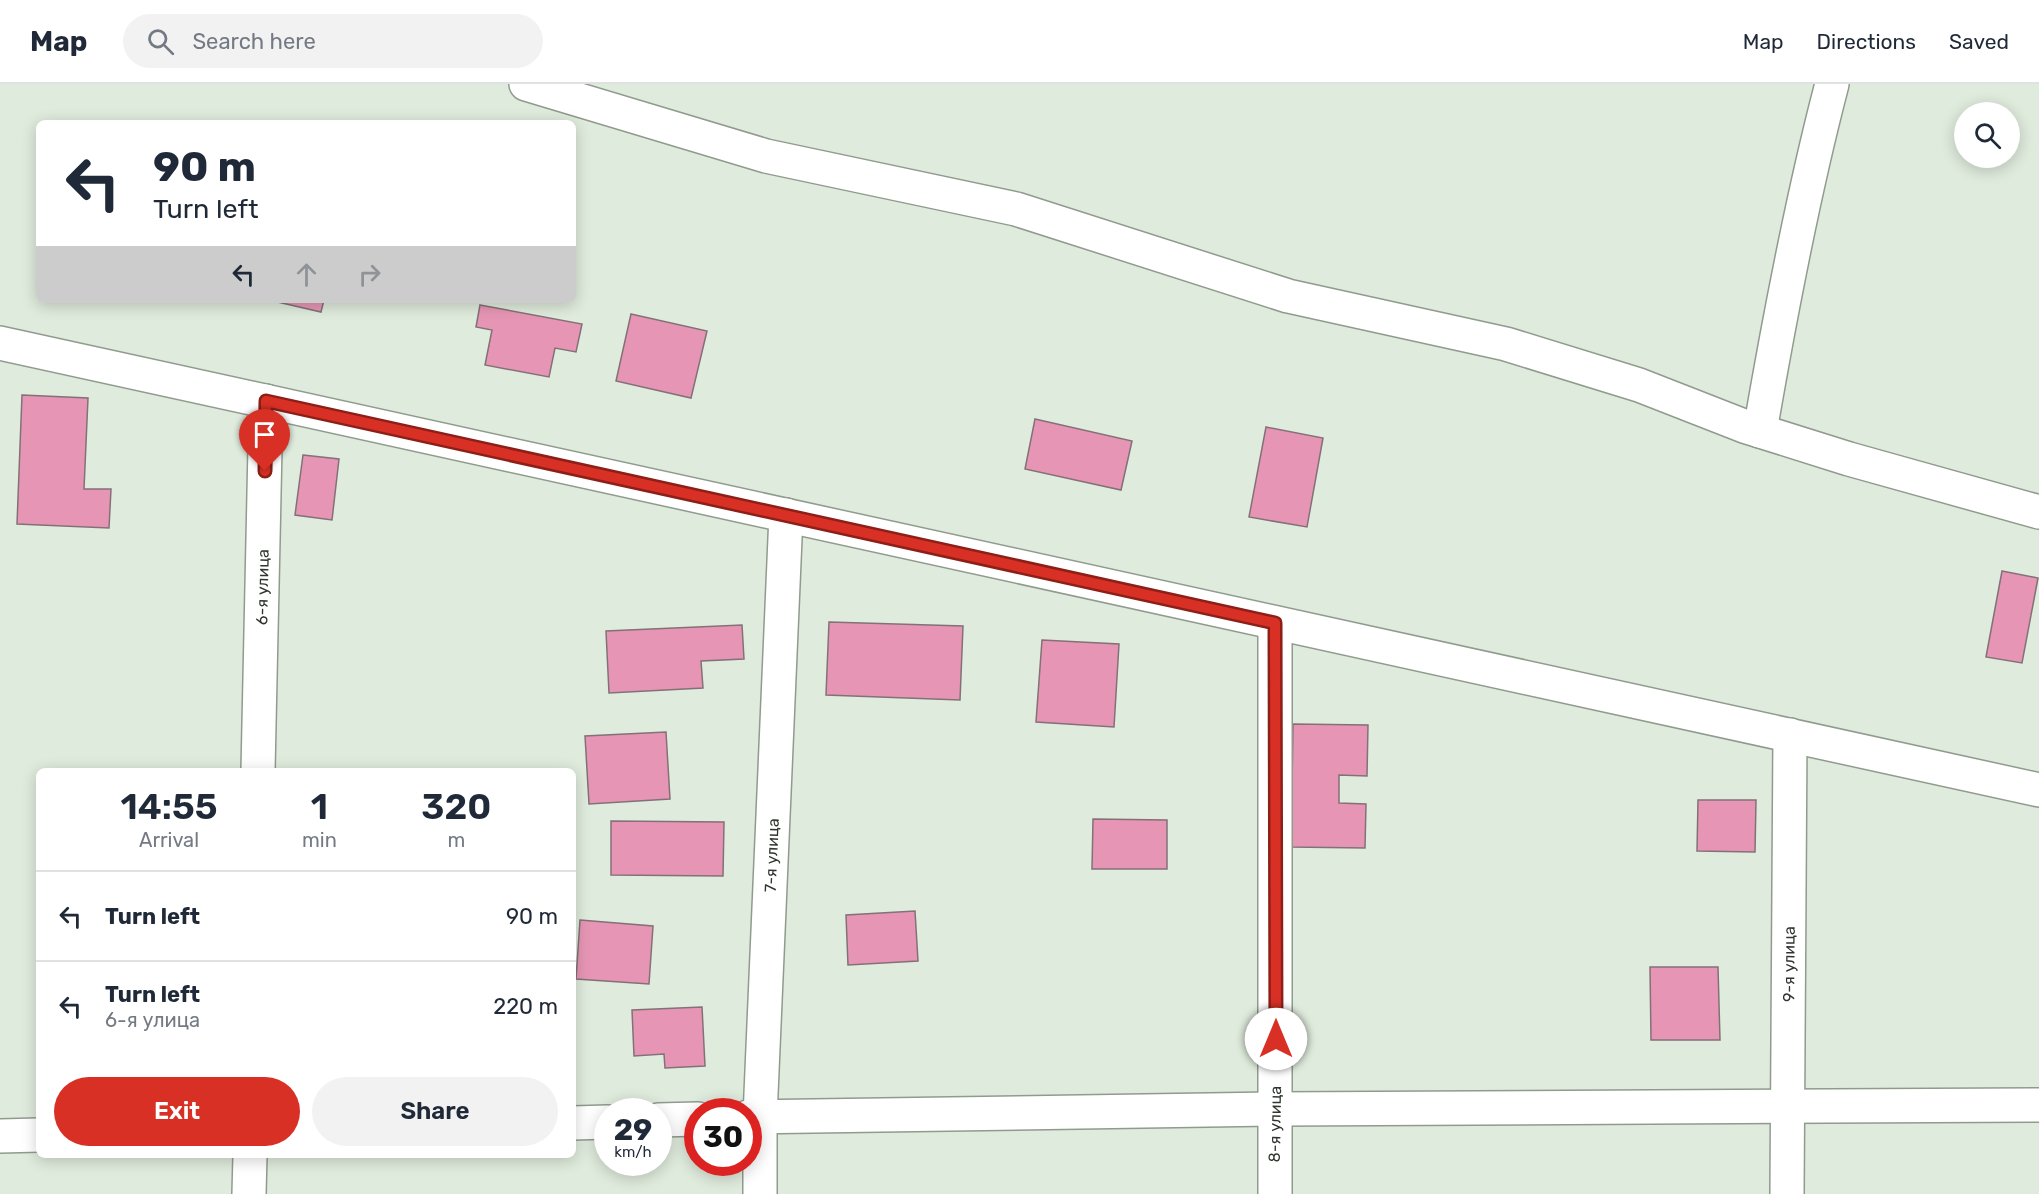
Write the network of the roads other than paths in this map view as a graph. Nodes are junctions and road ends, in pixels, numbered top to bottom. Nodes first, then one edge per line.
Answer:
1 (526, 84) edge
2 (1832, 84) edge
3 (0, 343) edge
4 (266, 401) junction
5 (1760, 431) junction
6 (2039, 512) edge
7 (786, 515) junction
8 (1275, 623) junction
9 (1790, 735) junction
10 (258, 768) edge
11 (2039, 790) edge
12 (755, 1098) edge
13 (2039, 1105) edge
14 (1788, 1106) junction
15 (1276, 1109) junction
16 (762, 1117) edge
17 (594, 1122) edge
18 (576, 1123) edge
19 (36, 1135) edge
20 (0, 1136) edge
21 (250, 1158) edge
22 (759, 1176) edge
23 (249, 1194) edge
24 (760, 1194) edge
25 (1275, 1194) edge
26 (1787, 1194) edge

1 - 5 street
2 - 5 street
3 - 4 street
4 - 7 street
4 - 10 street, 6-я улица
5 - 6 street
7 - 8 street
7 - 12 street, 7-я улица
8 - 9 street
8 - 15 street, 8-я улица
9 - 11 street
9 - 14 street, 9-я улица
13 - 14 street
14 - 15 street
14 - 26 street, 9-я улица
15 - 16 street
15 - 25 street, 8-я улица
17 - 18 street
19 - 20 street
21 - 23 street
22 - 24 street, 7-я улица

